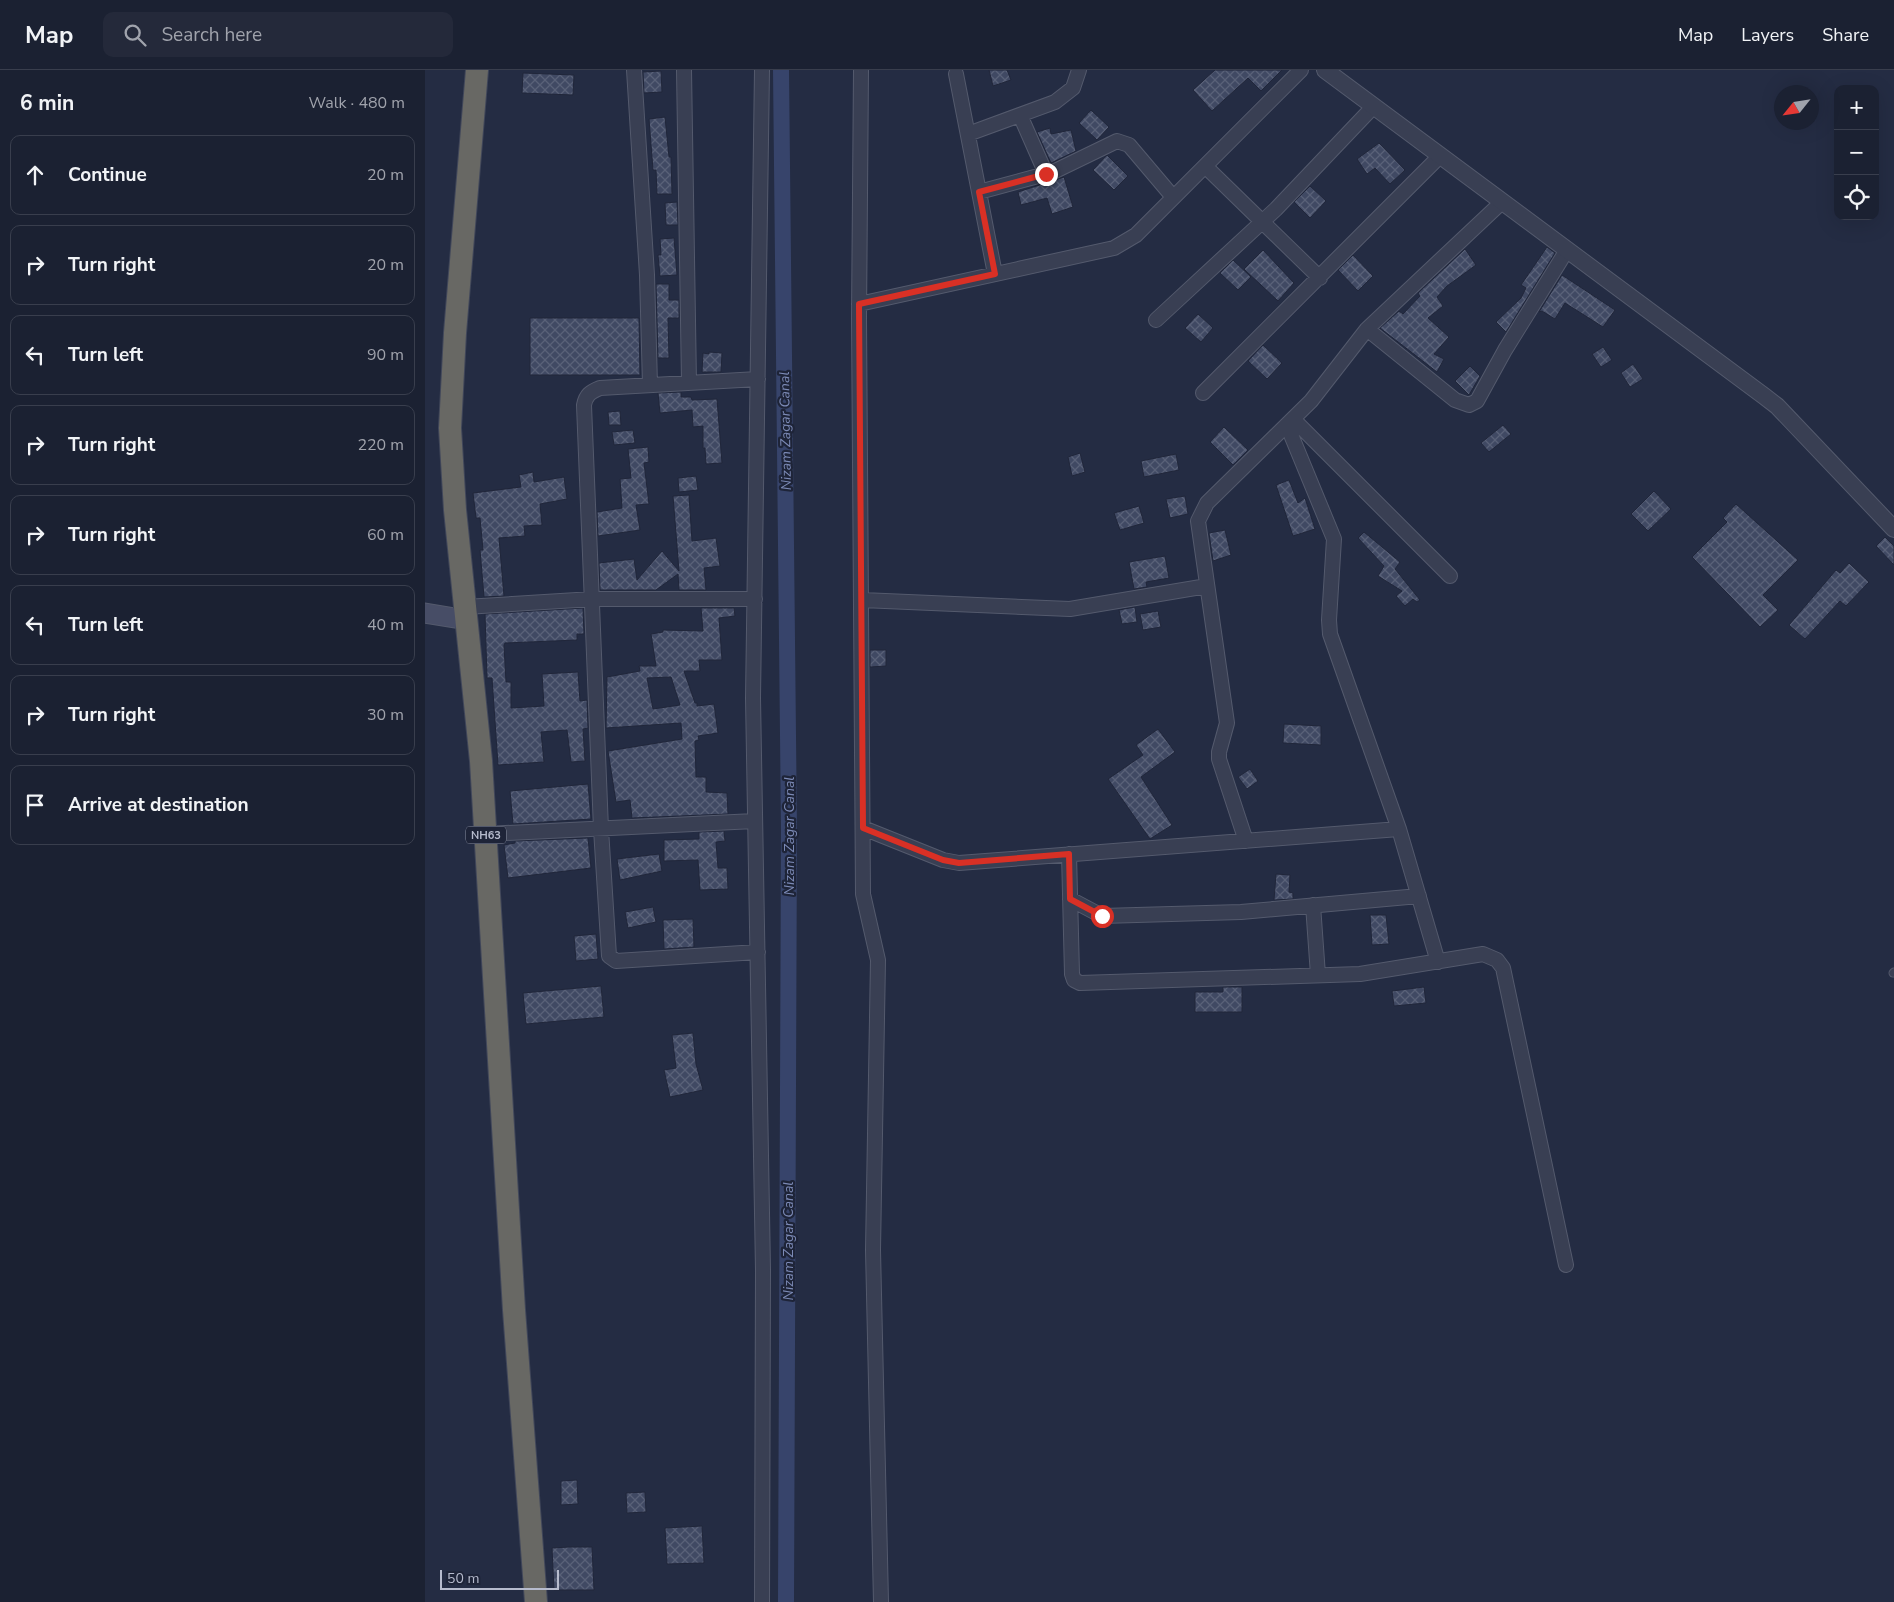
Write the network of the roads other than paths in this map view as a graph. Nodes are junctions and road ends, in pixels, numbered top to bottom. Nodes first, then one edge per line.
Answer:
1 (477, 70) edge
2 (634, 70) edge
3 (684, 70) edge
4 (762, 70) edge
5 (861, 70) edge
6 (1079, 70) edge
7 (1301, 70) edge
8 (1325, 70) edge
9 (956, 74) dead end
10 (1374, 106) junction
11 (1020, 115) junction
12 (968, 134) junction
13 (1440, 156) junction
14 (1205, 166) junction
15 (1046, 174) junction
16 (979, 192) junction
17 (1173, 197) junction
18 (1502, 202) junction
19 (1262, 222) junction
20 (1567, 250) junction
21 (995, 274) junction
22 (1320, 278) junction
23 (859, 304) junction
24 (1156, 320) dead end
25 (1367, 329) junction
26 (758, 379) junction
27 (689, 383) junction
28 (650, 385) junction
29 (1203, 393) dead end
30 (1290, 422) junction
31 (1894, 529) edge
32 (1450, 576) dead end
33 (1207, 586) junction
34 (755, 598) junction
35 (593, 600) junction
36 (862, 600) junction
37 (425, 613) edge
38 (466, 614) junction
39 (755, 821) junction
40 (863, 828) junction
41 (601, 829) junction
42 (1399, 829) junction
43 (486, 834) junction
44 (1246, 841) junction
45 (1069, 854) junction
46 (1419, 896) junction
47 (1070, 899) junction
48 (1313, 905) junction
49 (758, 952) junction
50 (1438, 962) junction
51 (1318, 975) junction
52 (1566, 1265) dead end
53 (536, 1602) edge
54 (762, 1602) edge
55 (881, 1602) edge

1 - 38 highway, NH63
2 - 28 street
3 - 27 street
4 - 26 street
5 - 23 street
6 - 11 street
7 - 14 street
8 - 10 street
9 - 12 street
10 - 13 street
10 - 19 street
11 - 12 street
11 - 15 street
12 - 16 street
13 - 18 street
13 - 22 street
14 - 17 street
14 - 19 street
15 - 16 street
15 - 17 street
16 - 21 street
17 - 21 street
18 - 20 street
18 - 25 street
19 - 22 street
19 - 24 street
20 - 25 street
20 - 31 street
21 - 23 street
22 - 29 street
23 - 36 street
25 - 30 street
26 - 27 street
26 - 34 street
27 - 28 street
28 - 35 street
30 - 32 street
30 - 33 street
30 - 42 street
33 - 36 street
33 - 44 street
34 - 35 street
34 - 39 street
35 - 38 street
35 - 41 street
36 - 40 street
37 - 38 main road
38 - 43 highway, NH63
39 - 41 street
39 - 49 street
40 - 45 street
40 - 55 street
41 - 43 street
41 - 49 street
42 - 44 street
42 - 46 street
43 - 53 highway, NH63
44 - 45 street
45 - 47 street
46 - 48 street
46 - 50 street
47 - 48 street
47 - 51 street
48 - 51 street
49 - 54 street
50 - 51 street
50 - 52 street

